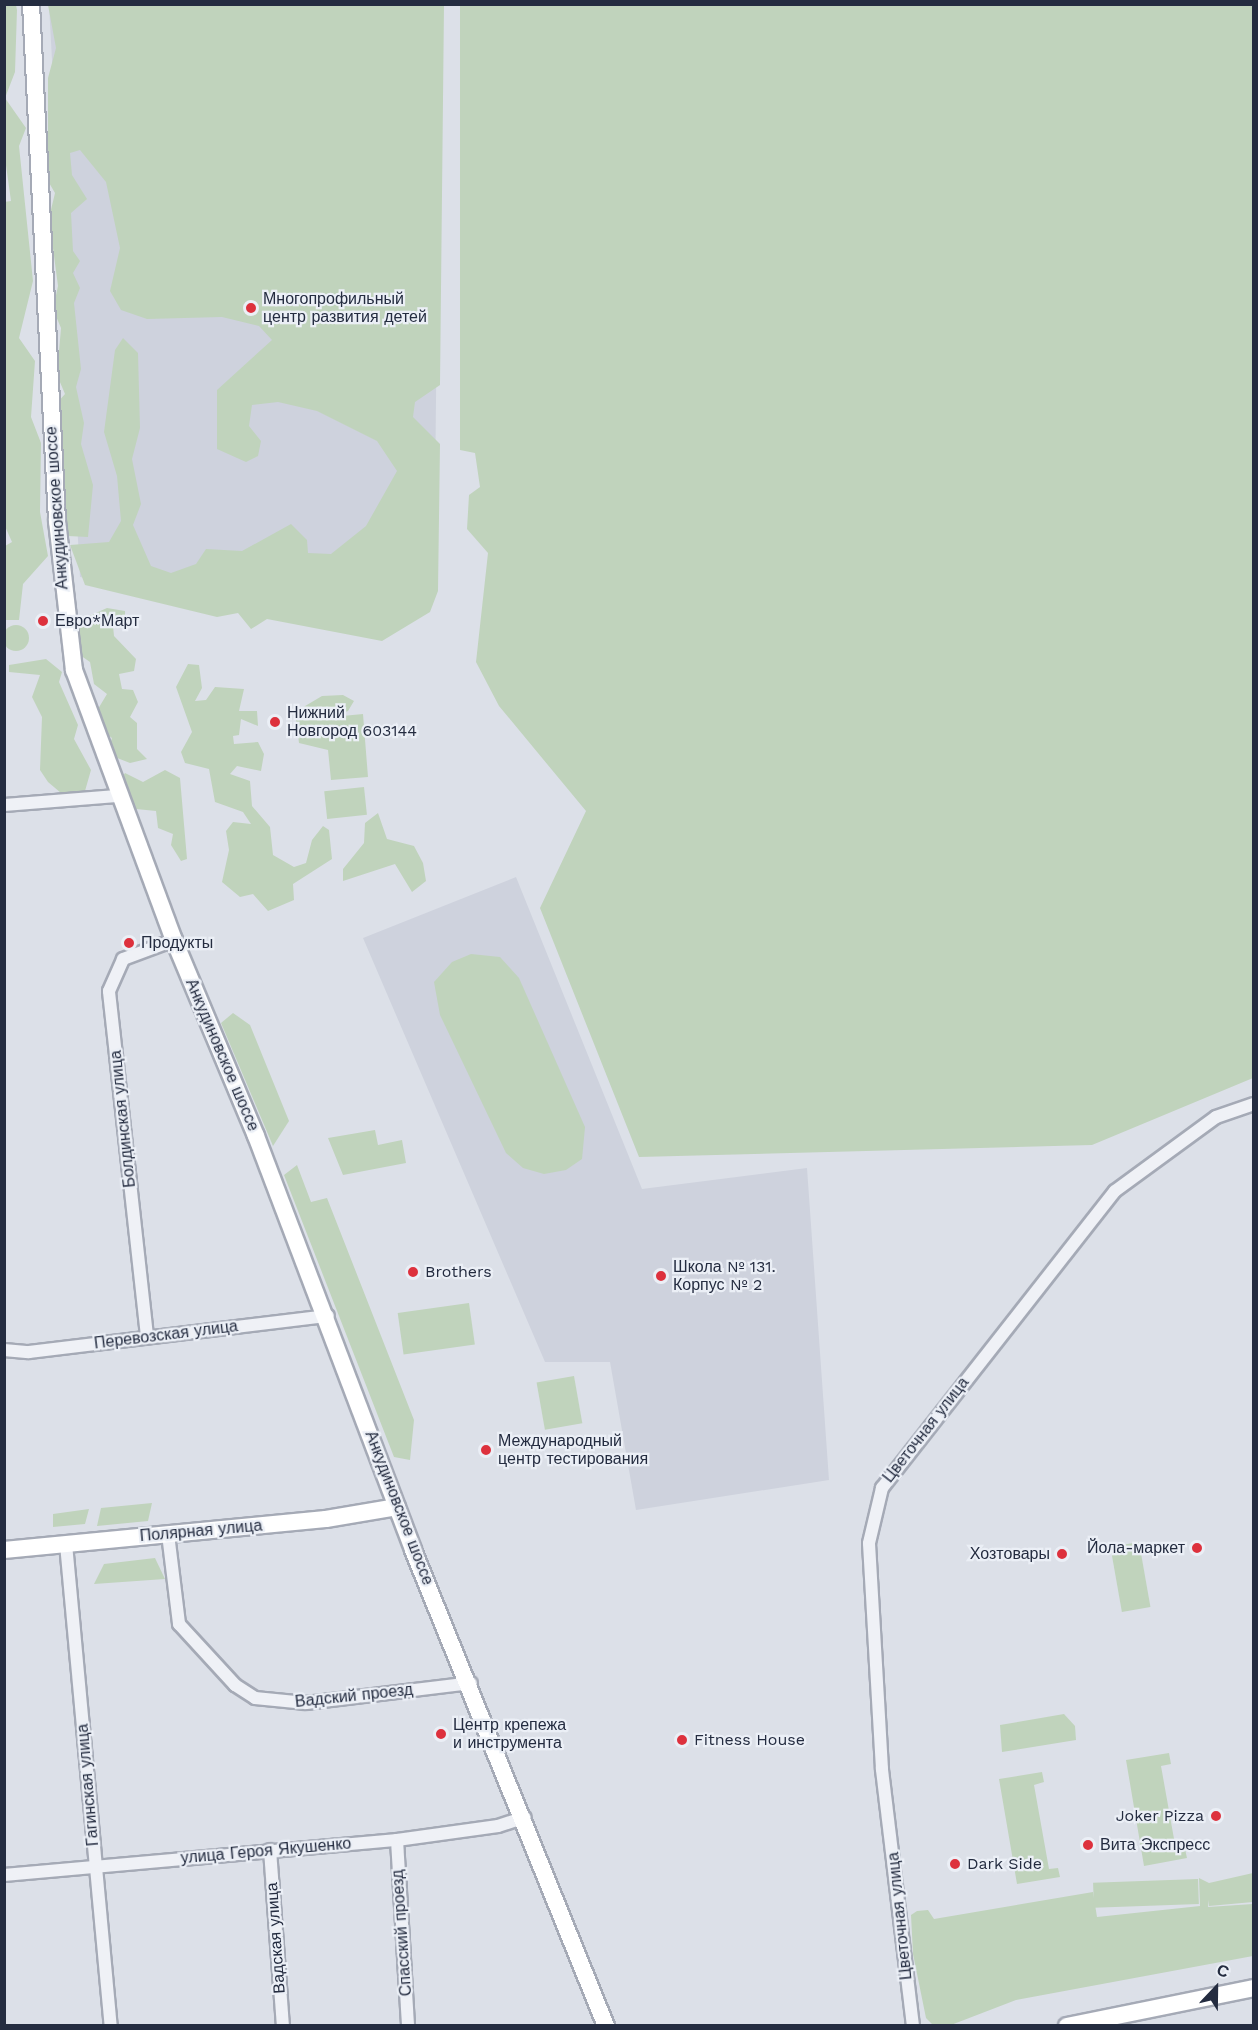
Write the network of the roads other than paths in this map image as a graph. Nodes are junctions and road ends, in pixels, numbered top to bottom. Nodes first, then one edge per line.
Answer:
1 (31, 4) edge
2 (117, 796) junction
3 (4, 805) edge
4 (174, 940) junction
5 (1254, 1104) edge
6 (328, 1316) junction
7 (147, 1336) junction
8 (4, 1350) edge
9 (397, 1507) junction
10 (168, 1534) junction
11 (66, 1544) junction
12 (4, 1550) edge
13 (471, 1683) junction
14 (525, 1816) junction
15 (397, 1840) junction
16 (270, 1850) junction
17 (95, 1866) junction
18 (4, 1875) edge
19 (1254, 1988) edge
20 (111, 2025) edge
21 (283, 2025) edge
22 (408, 2025) edge
23 (606, 2025) edge
24 (913, 2025) edge
25 (1066, 2025) edge

1 - 2 street, Анкудиновское шоссе
2 - 3 street
2 - 4 street, Анкудиновское шоссе
4 - 6 street, Анкудиновское шоссе
4 - 7 street, Болдинская улица
5 - 24 street, Цветочная улица
6 - 7 street, Перевозская улица
6 - 9 street, Анкудиновское шоссе
7 - 8 street, Перевозская улица
9 - 10 street, Полярная улица
9 - 13 street, Анкудиновское шоссе
10 - 11 street, Полярная улица
10 - 13 street, Вадский проезд
11 - 12 street, Полярная улица
11 - 17 street, Гагинская улица
13 - 14 street, Анкудиновское шоссе
14 - 15 street, улица Героя Якушенко
14 - 23 street, Анкудиновское шоссе
15 - 16 street, улица Героя Якушенко
15 - 22 street, Спасский проезд
16 - 17 street, улица Героя Якушенко
16 - 21 street, Вадская улица
17 - 18 street, улица Героя Якушенко
17 - 20 street, Гагинская улица
19 - 25 street

